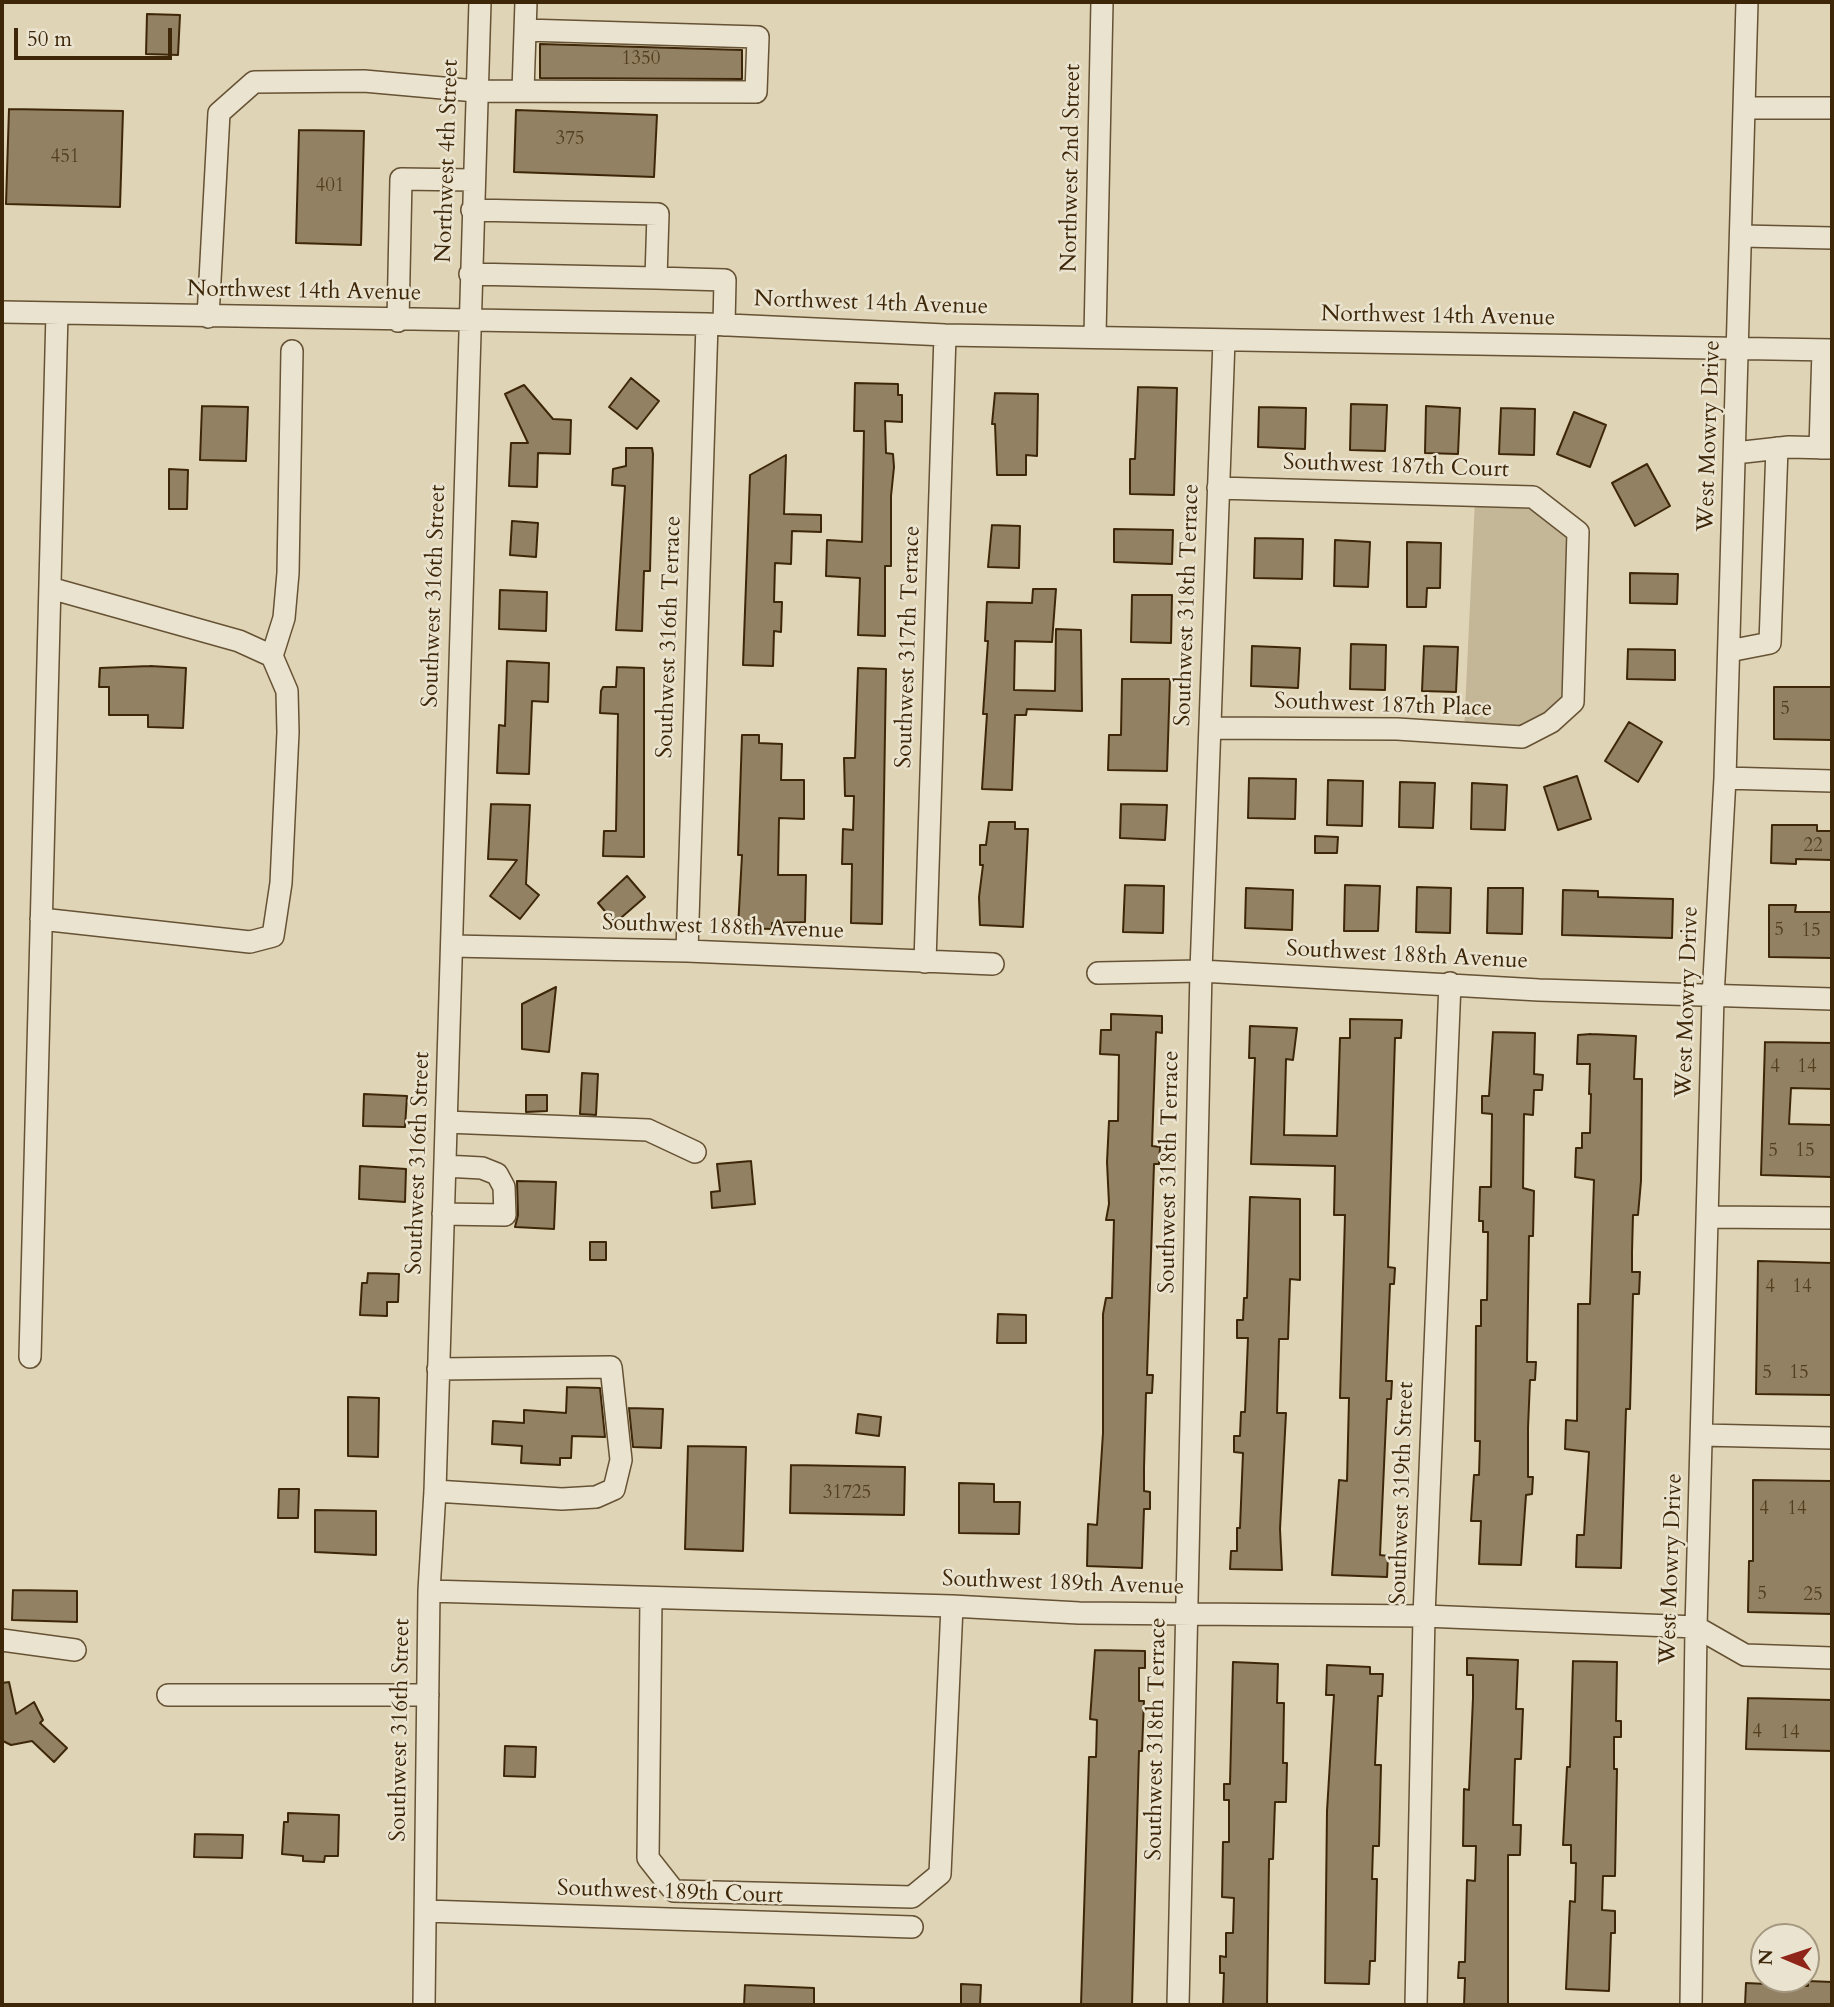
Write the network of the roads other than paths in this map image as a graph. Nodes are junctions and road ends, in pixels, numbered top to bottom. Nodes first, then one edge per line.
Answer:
1 (480, 2) edge
2 (526, 2) edge
3 (1102, 2) edge
4 (1747, 2) edge
5 (525, 30) junction
6 (476, 91) junction
7 (523, 91) junction
8 (1744, 108) junction
9 (1832, 108) edge
10 (473, 180) junction
11 (472, 209) junction
12 (1742, 236) junction
13 (1832, 239) edge
14 (470, 274) junction
15 (656, 278) junction
16 (2, 312) edge
17 (57, 313) junction
18 (208, 317) junction
19 (398, 321) junction
20 (468, 323) junction
21 (715, 325) junction
22 (945, 335) junction
23 (1095, 336) junction
24 (1224, 340) junction
25 (1739, 348) junction
26 (1828, 350) edge
27 (292, 351) dead end
28 (1826, 448) edge
29 (1777, 449) junction
30 (1735, 453) junction
31 (1218, 488) junction
32 (50, 588) junction
33 (1729, 652) junction
34 (272, 656) junction
35 (1551, 722) joint
36 (1211, 728) junction
37 (1725, 778) junction
38 (1832, 782) edge
39 (41, 919) junction
40 (452, 946) junction
41 (687, 951) junction
42 (925, 962) junction
43 (993, 964) dead end
44 (1201, 971) junction
45 (1098, 973) dead end
46 (1450, 983) junction
47 (1713, 997) junction
48 (1832, 999) edge
49 (446, 1122) junction
50 (695, 1152) dead end
51 (445, 1166) junction
52 (443, 1214) junction
53 (1708, 1217) junction
54 (1832, 1218) edge
55 (30, 1357) dead end
56 (438, 1369) junction
57 (1702, 1435) junction
58 (1832, 1438) edge
59 (435, 1491) junction
60 (429, 1591) junction
61 (651, 1599) junction
62 (952, 1606) junction
63 (1186, 1614) junction
64 (1424, 1616) junction
65 (1696, 1627) junction
66 (2, 1640) edge
67 (75, 1650) dead end
68 (1832, 1658) edge
69 (168, 1695) dead end
70 (428, 1695) junction
71 (426, 1911) junction
72 (912, 1927) dead end
73 (424, 2005) edge
74 (1178, 2005) edge
75 (1416, 2005) edge
76 (1691, 2005) edge

1 - 6 street, Northwest 4th Street
2 - 5 street
3 - 23 street, Northwest 2nd Street
4 - 8 street, West Mowry Drive
5 - 7 street
5 - 7 street
6 - 7 street
6 - 10 street, Northwest 4th Street
6 - 18 street
8 - 9 street
8 - 12 street, West Mowry Drive
10 - 11 street, Northwest 4th Street
10 - 19 street
11 - 14 street, Northwest 4th Street
11 - 15 street
12 - 13 street
12 - 25 street, West Mowry Drive
14 - 15 street
14 - 20 street, Northwest 4th Street
15 - 21 street, Southwest 316th Terrace
16 - 17 street, Northwest 14th Avenue
17 - 18 street, Northwest 14th Avenue
17 - 32 street
18 - 19 street, Northwest 14th Avenue
19 - 20 street, Northwest 14th Avenue
20 - 21 street, Northwest 14th Avenue
20 - 40 street, Southwest 316th Street
21 - 22 street, Northwest 14th Avenue
21 - 41 street, Southwest 316th Terrace
22 - 23 street, Northwest 14th Avenue
22 - 42 street, Southwest 317th Terrace
23 - 24 street, Northwest 14th Avenue
24 - 25 street, Northwest 14th Avenue
24 - 31 street, Southwest 318th Terrace
25 - 26 street, Northwest 14th Avenue
25 - 30 street, West Mowry Drive
26 - 28 street
27 - 34 street
28 - 29 street
29 - 30 street
29 - 33 street
30 - 33 street, West Mowry Drive
31 - 35 street, Southwest 187th Court
31 - 36 street, Southwest 318th Terrace
32 - 34 street
32 - 39 street
33 - 37 street, West Mowry Drive
34 - 39 street
35 - 36 street, Southwest 187th Place
36 - 44 street, Southwest 318th Terrace
37 - 38 street
37 - 47 street, West Mowry Drive
39 - 55 street
40 - 41 street, Southwest 188th Avenue
40 - 49 street, Southwest 316th Street
41 - 42 street, Southwest 188th Avenue
42 - 43 street, Southwest 188th Avenue
44 - 45 street, Southwest 188th Avenue
44 - 46 street, Southwest 188th Avenue
44 - 63 street, Southwest 318th Terrace
46 - 47 street, Southwest 188th Avenue
46 - 64 street, Southwest 319th Street
47 - 48 street, Southwest 188th Avenue
47 - 53 street, West Mowry Drive
49 - 50 street
49 - 51 street, Southwest 316th Street
51 - 52 street, Southwest 316th Street
51 - 52 street
52 - 56 street, Southwest 316th Street
53 - 54 street
53 - 57 street, West Mowry Drive
56 - 59 street, Southwest 316th Street
56 - 59 street
57 - 58 street
57 - 65 street, West Mowry Drive
59 - 60 street, Southwest 316th Street
60 - 61 street, Southwest 189th Avenue
60 - 70 street, Southwest 316th Street
61 - 62 street, Southwest 189th Avenue
61 - 62 street
62 - 63 street, Southwest 189th Avenue
63 - 64 street, Southwest 189th Avenue
63 - 74 street, Southwest 318th Terrace
64 - 65 street, Southwest 189th Avenue
64 - 75 street, Southwest 319th Street
65 - 68 street
65 - 76 street, West Mowry Drive
66 - 67 street
69 - 70 street
70 - 71 street, Southwest 316th Street
71 - 72 street, Southwest 189th Court
71 - 73 street, Southwest 316th Street

